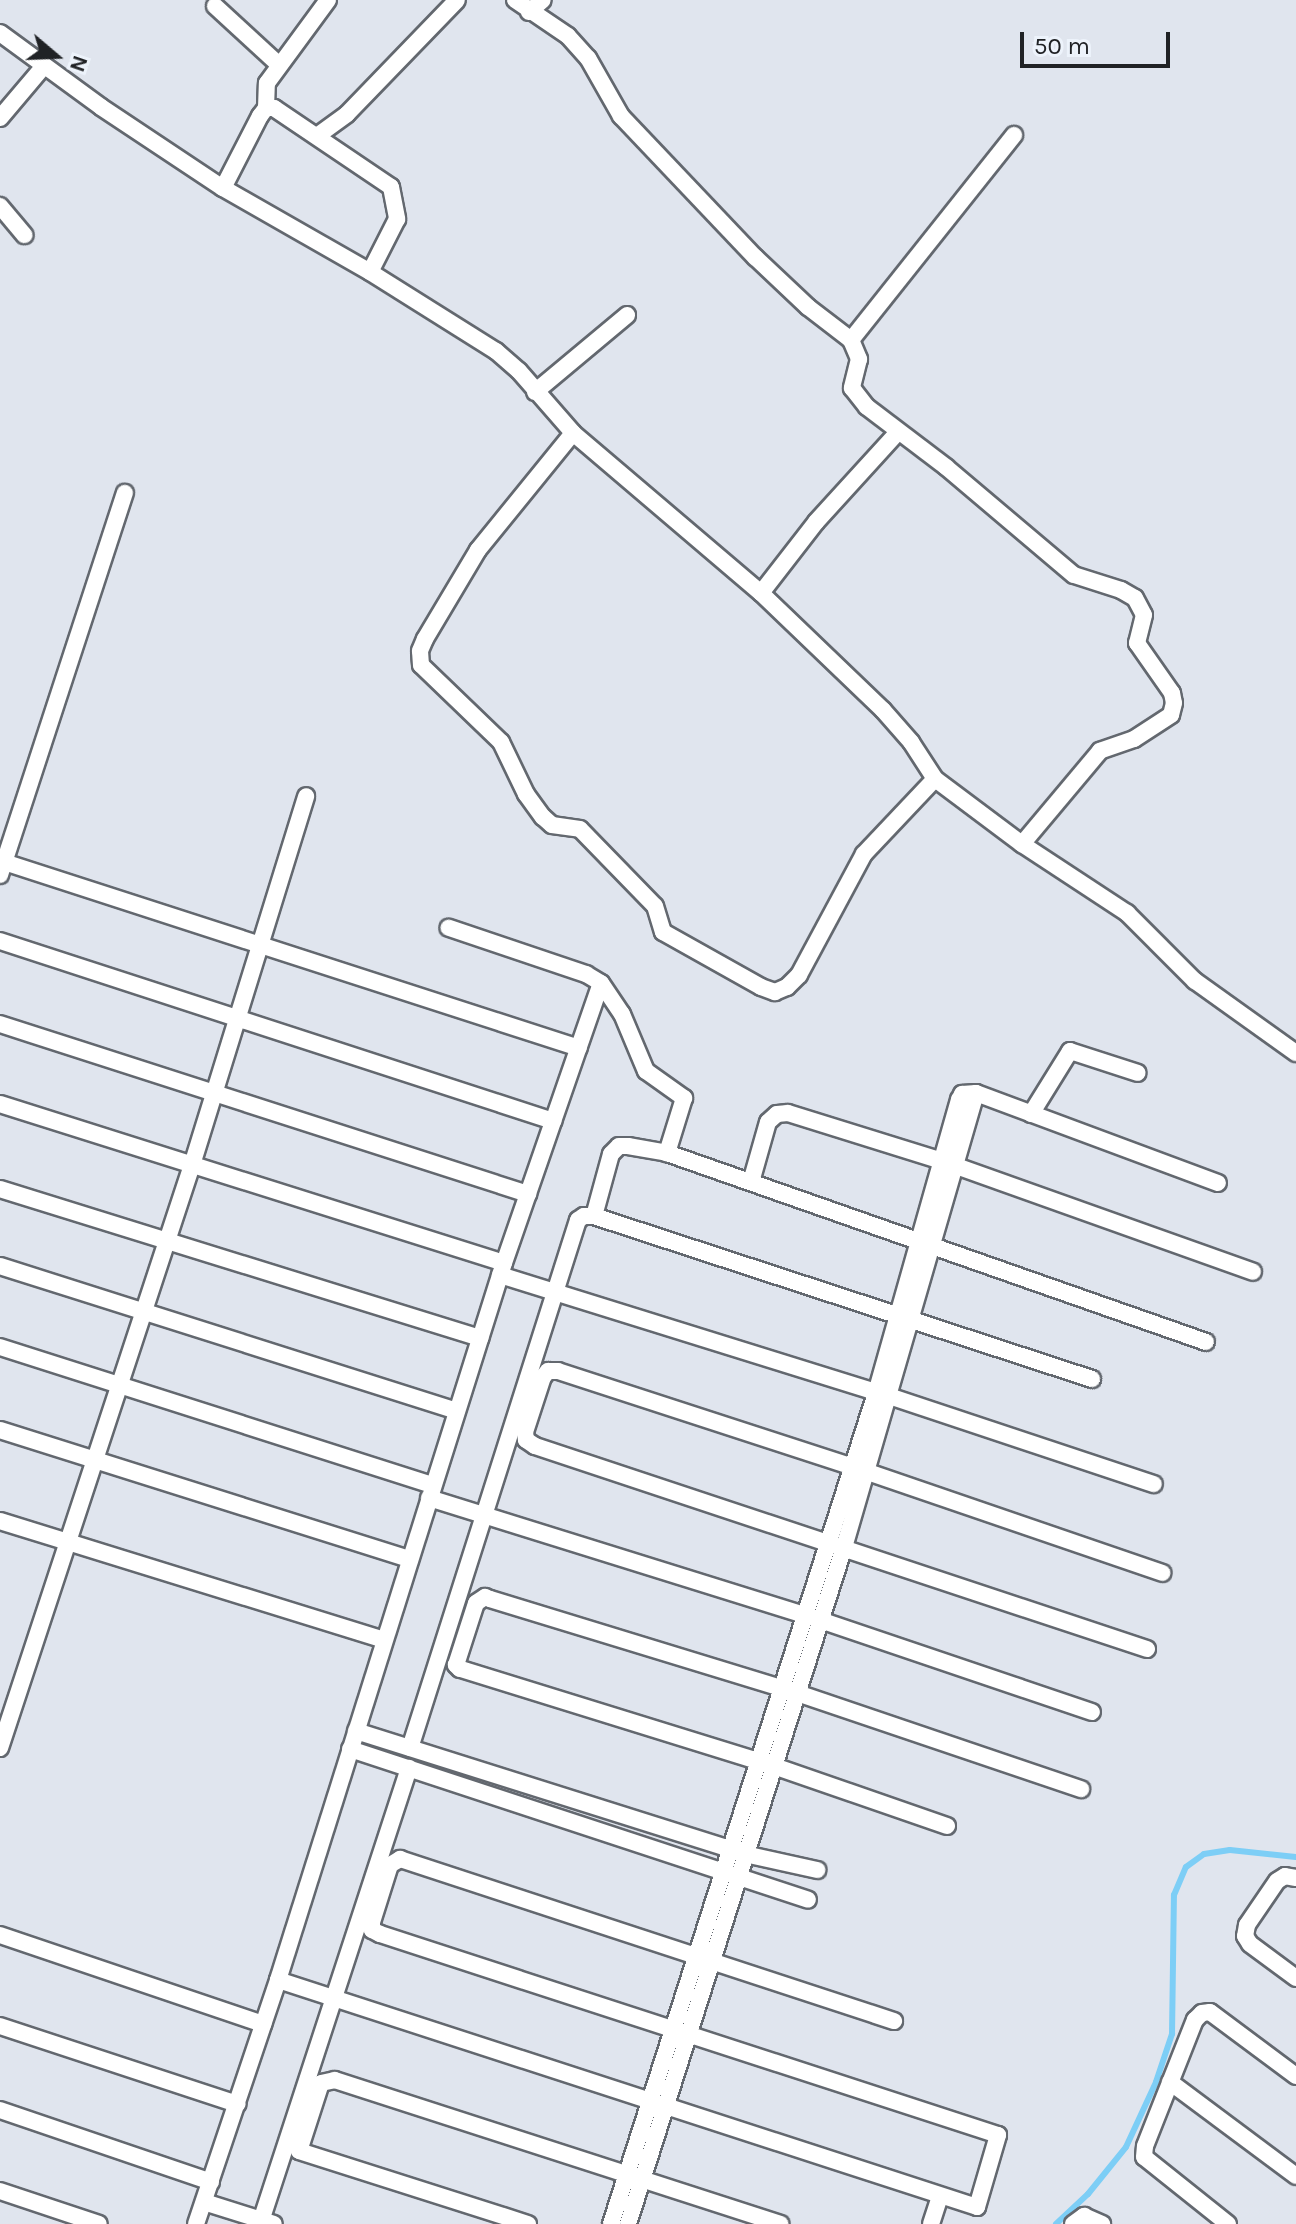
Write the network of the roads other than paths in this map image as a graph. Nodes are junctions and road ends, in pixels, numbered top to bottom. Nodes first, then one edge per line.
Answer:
1 (328, 0) edge
2 (457, 0) edge
3 (515, 0) edge
4 (543, 0) edge
5 (215, 6) dead end
6 (529, 12) junction
7 (0, 33) edge
8 (278, 64) junction
9 (44, 66) junction
10 (266, 108) junction
11 (0, 118) edge
12 (1014, 135) dead end
13 (317, 136) junction
14 (223, 188) junction
15 (0, 206) edge
16 (24, 235) dead end
17 (370, 272) junction
18 (627, 315) dead end
19 (851, 340) junction
20 (535, 392) junction
21 (898, 432) junction
22 (573, 433) junction
23 (125, 493) dead end
24 (761, 593) junction
25 (935, 779) junction
26 (306, 796) dead end
27 (1022, 844) junction
28 (2, 869) edge
29 (449, 928) dead end
30 (0, 941) edge
31 (258, 946) junction
32 (601, 983) junction
33 (239, 1019) junction
34 (0, 1024) edge
35 (579, 1048) junction
36 (1296, 1053) edge
37 (1138, 1073) dead end
38 (215, 1093) junction
39 (0, 1104) edge
40 (1031, 1114) junction
41 (553, 1121) junction
42 (667, 1153) junction
43 (950, 1164) junction
44 (192, 1165) junction
45 (751, 1182) junction
46 (1218, 1183) dead end
47 (0, 1189) edge
48 (528, 1194) junction
49 (594, 1216) junction
50 (167, 1241) junction
51 (927, 1242) junction
52 (0, 1266) edge
53 (502, 1269) junction
54 (1253, 1272) dead end
55 (555, 1292) junction
56 (145, 1312) junction
57 (903, 1320) junction
58 (480, 1338) junction
59 (1206, 1342) dead end
60 (0, 1347) edge
61 (1092, 1379) dead end
62 (121, 1386) junction
63 (882, 1394) junction
64 (457, 1411) junction
65 (0, 1430) edge
66 (96, 1461) junction
67 (859, 1469) junction
68 (1154, 1484) dead end
69 (431, 1491) junction
70 (484, 1515) junction
71 (0, 1521) edge
72 (70, 1542) junction
73 (837, 1545) junction
74 (410, 1559) junction
75 (1162, 1573) dead end
76 (813, 1618) junction
77 (384, 1640) junction
78 (1147, 1649) dead end
79 (790, 1691) junction
80 (1092, 1712) dead end
81 (356, 1731) junction
82 (0, 1748) edge
83 (410, 1748) junction
84 (350, 1749) junction
85 (756, 1761) junction
86 (774, 1766) junction
87 (409, 1768) junction
88 (1081, 1789) dead end
89 (947, 1826) dead end
90 (741, 1852) junction
91 (817, 1870) dead end
92 (733, 1875) junction
93 (1296, 1878) edge
94 (808, 1900) dead end
95 (0, 1935) edge
96 (706, 1960) junction
97 (1296, 1978) edge
98 (278, 1980) junction
99 (332, 1997) junction
100 (894, 2021) dead end
101 (263, 2024) junction
102 (0, 2026) edge
103 (682, 2032) junction
104 (1296, 2076) edge
105 (1170, 2082) junction
106 (237, 2104) junction
107 (659, 2104) junction
108 (0, 2110) edge
109 (292, 2148) junction
110 (1296, 2176) edge
111 (635, 2177) junction
112 (211, 2182) junction
113 (0, 2191) edge
114 (940, 2197) junction
115 (204, 2202) junction
116 (265, 2223) edge
117 (99, 2224) edge
118 (196, 2224) edge
119 (528, 2224) edge
120 (611, 2224) edge
121 (628, 2224) edge
122 (780, 2224) edge
123 (931, 2224) edge
124 (1073, 2224) edge
125 (1102, 2224) edge
126 (1228, 2224) edge

1 - 8 street
2 - 13 street
3 - 6 street
4 - 6 street
5 - 8 street
6 - 19 street
7 - 9 street
8 - 10 street
9 - 11 street
9 - 14 street
10 - 13 street
10 - 14 street
12 - 19 street
13 - 17 street
14 - 17 street
15 - 16 street
17 - 20 street
18 - 20 street
19 - 21 street
20 - 22 street
21 - 24 street
21 - 27 street
22 - 24 street
22 - 25 street
23 - 28 street
24 - 25 street
25 - 27 street
26 - 31 street
27 - 36 street
28 - 31 street
29 - 32 street
30 - 33 street
31 - 33 street
31 - 35 street
32 - 35 street
32 - 42 street
33 - 38 street
33 - 41 street
34 - 38 street
35 - 41 street
37 - 40 street
38 - 44 street
38 - 48 street
39 - 44 street
40 - 43 street
40 - 46 street
41 - 48 street
42 - 45 street
42 - 49 street
43 - 45 street
43 - 51 street
43 - 54 street
44 - 50 street
44 - 53 street
45 - 51 street
47 - 50 street
48 - 53 street
49 - 55 street
49 - 57 street
50 - 56 street
50 - 58 street
51 - 57 street
51 - 59 street
52 - 56 street
53 - 55 street
53 - 58 street
55 - 63 street
55 - 70 street
56 - 62 street
56 - 64 street
57 - 61 street
57 - 63 street
58 - 64 street
60 - 62 street
62 - 66 street
62 - 69 street
63 - 67 street
63 - 68 street
64 - 69 street
65 - 66 street
66 - 72 street
66 - 74 street
67 - 73 street
67 - 73 street
67 - 75 street
69 - 70 street
69 - 74 street
70 - 76 street
70 - 83 street
71 - 72 street
72 - 77 street
72 - 82 street
73 - 76 street
73 - 78 street
74 - 77 street
76 - 79 street
76 - 80 street
77 - 81 street
79 - 85 street
79 - 85 street
79 - 86 street
79 - 88 street
81 - 83 street
81 - 84 street
83 - 90 street
84 - 87 street
84 - 98 street
85 - 86 street
85 - 90 street
86 - 89 street
86 - 90 street
87 - 92 street
87 - 99 street
90 - 91 street
90 - 92 street
92 - 94 street
92 - 96 street
93 - 97 street
95 - 101 street
96 - 100 street
96 - 103 street
96 - 103 street
98 - 99 street
98 - 101 street
99 - 107 street
99 - 109 street
101 - 106 street
102 - 106 street
103 - 107 street
103 - 114 street
104 - 105 street
105 - 110 street
105 - 126 street
106 - 112 street
107 - 111 street
107 - 114 street
108 - 112 street
109 - 111 street
109 - 116 street
109 - 119 street
111 - 120 street
111 - 121 street
111 - 122 street
112 - 115 street
113 - 117 street
114 - 123 street
115 - 116 street
115 - 118 street
124 - 125 street

